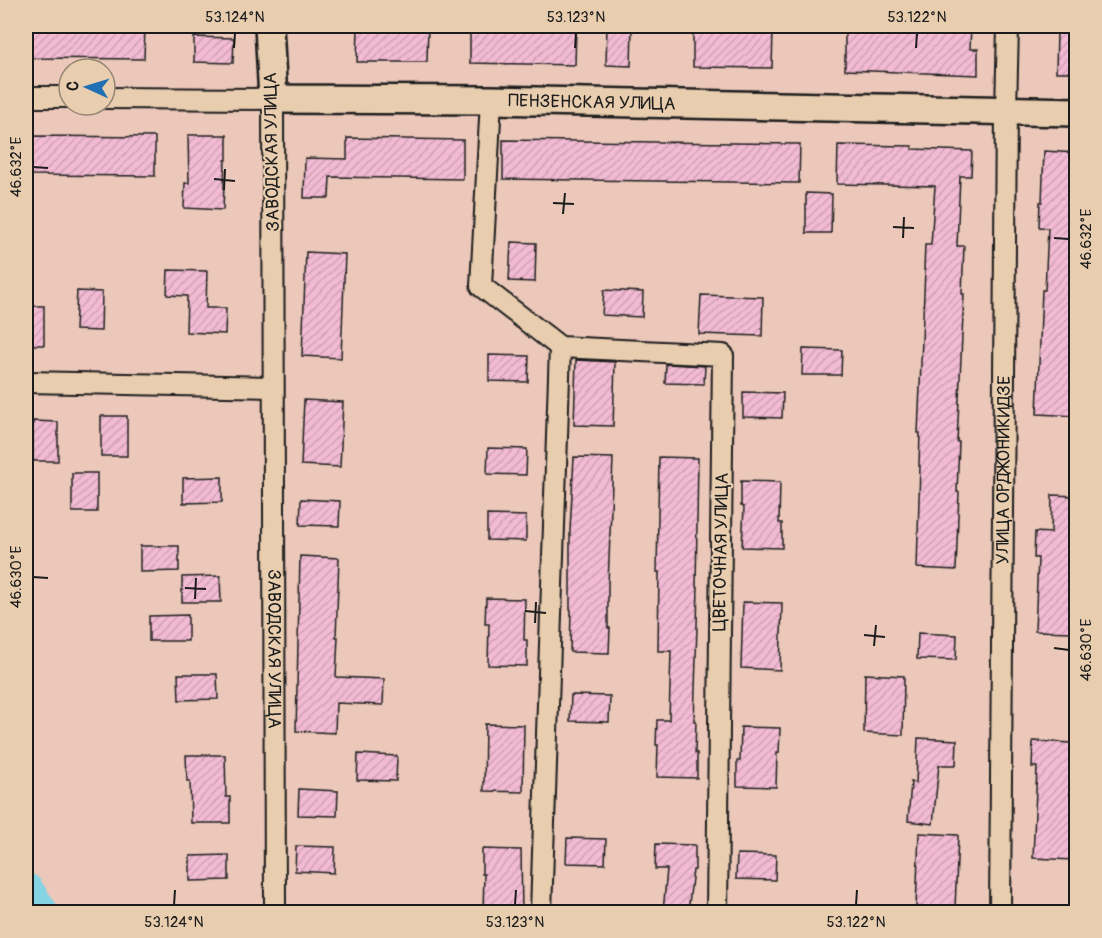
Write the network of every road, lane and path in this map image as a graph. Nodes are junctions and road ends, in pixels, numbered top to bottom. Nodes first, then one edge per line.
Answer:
1 (269, 26) edge
2 (1008, 26) edge
3 (26, 97) edge
4 (57, 97) edge
5 (117, 98) edge
6 (273, 99) junction
7 (490, 100) junction
8 (1006, 110) junction
9 (1077, 112) edge
10 (560, 347) junction
11 (26, 382) edge
12 (273, 387) junction
13 (275, 912) edge
14 (541, 912) edge
15 (717, 912) edge
16 (1000, 912) edge

1 - 6 street, ЗАВОДСКАЯ УЛИЦА
2 - 8 street, УЛИЦА ОРДЖОНИКИДЗЕ
3 - 4 street
5 - 6 street, ПЕНЗЕНСКАЯ УЛИЦА
6 - 7 street, ПЕНЗЕНСКАЯ УЛИЦА
6 - 12 street, ЗАВОДСКАЯ УЛИЦА
7 - 8 street, ПЕНЗЕНСКАЯ УЛИЦА
7 - 10 street
8 - 9 street, ПЕНЗЕНСКАЯ УЛИЦА
8 - 16 street, УЛИЦА ОРДЖОНИКИДЗЕ
10 - 14 street
10 - 15 street, ЦВЕТОЧНАЯ УЛИЦА
11 - 12 street
12 - 13 street, ЗАВОДСКАЯ УЛИЦА

